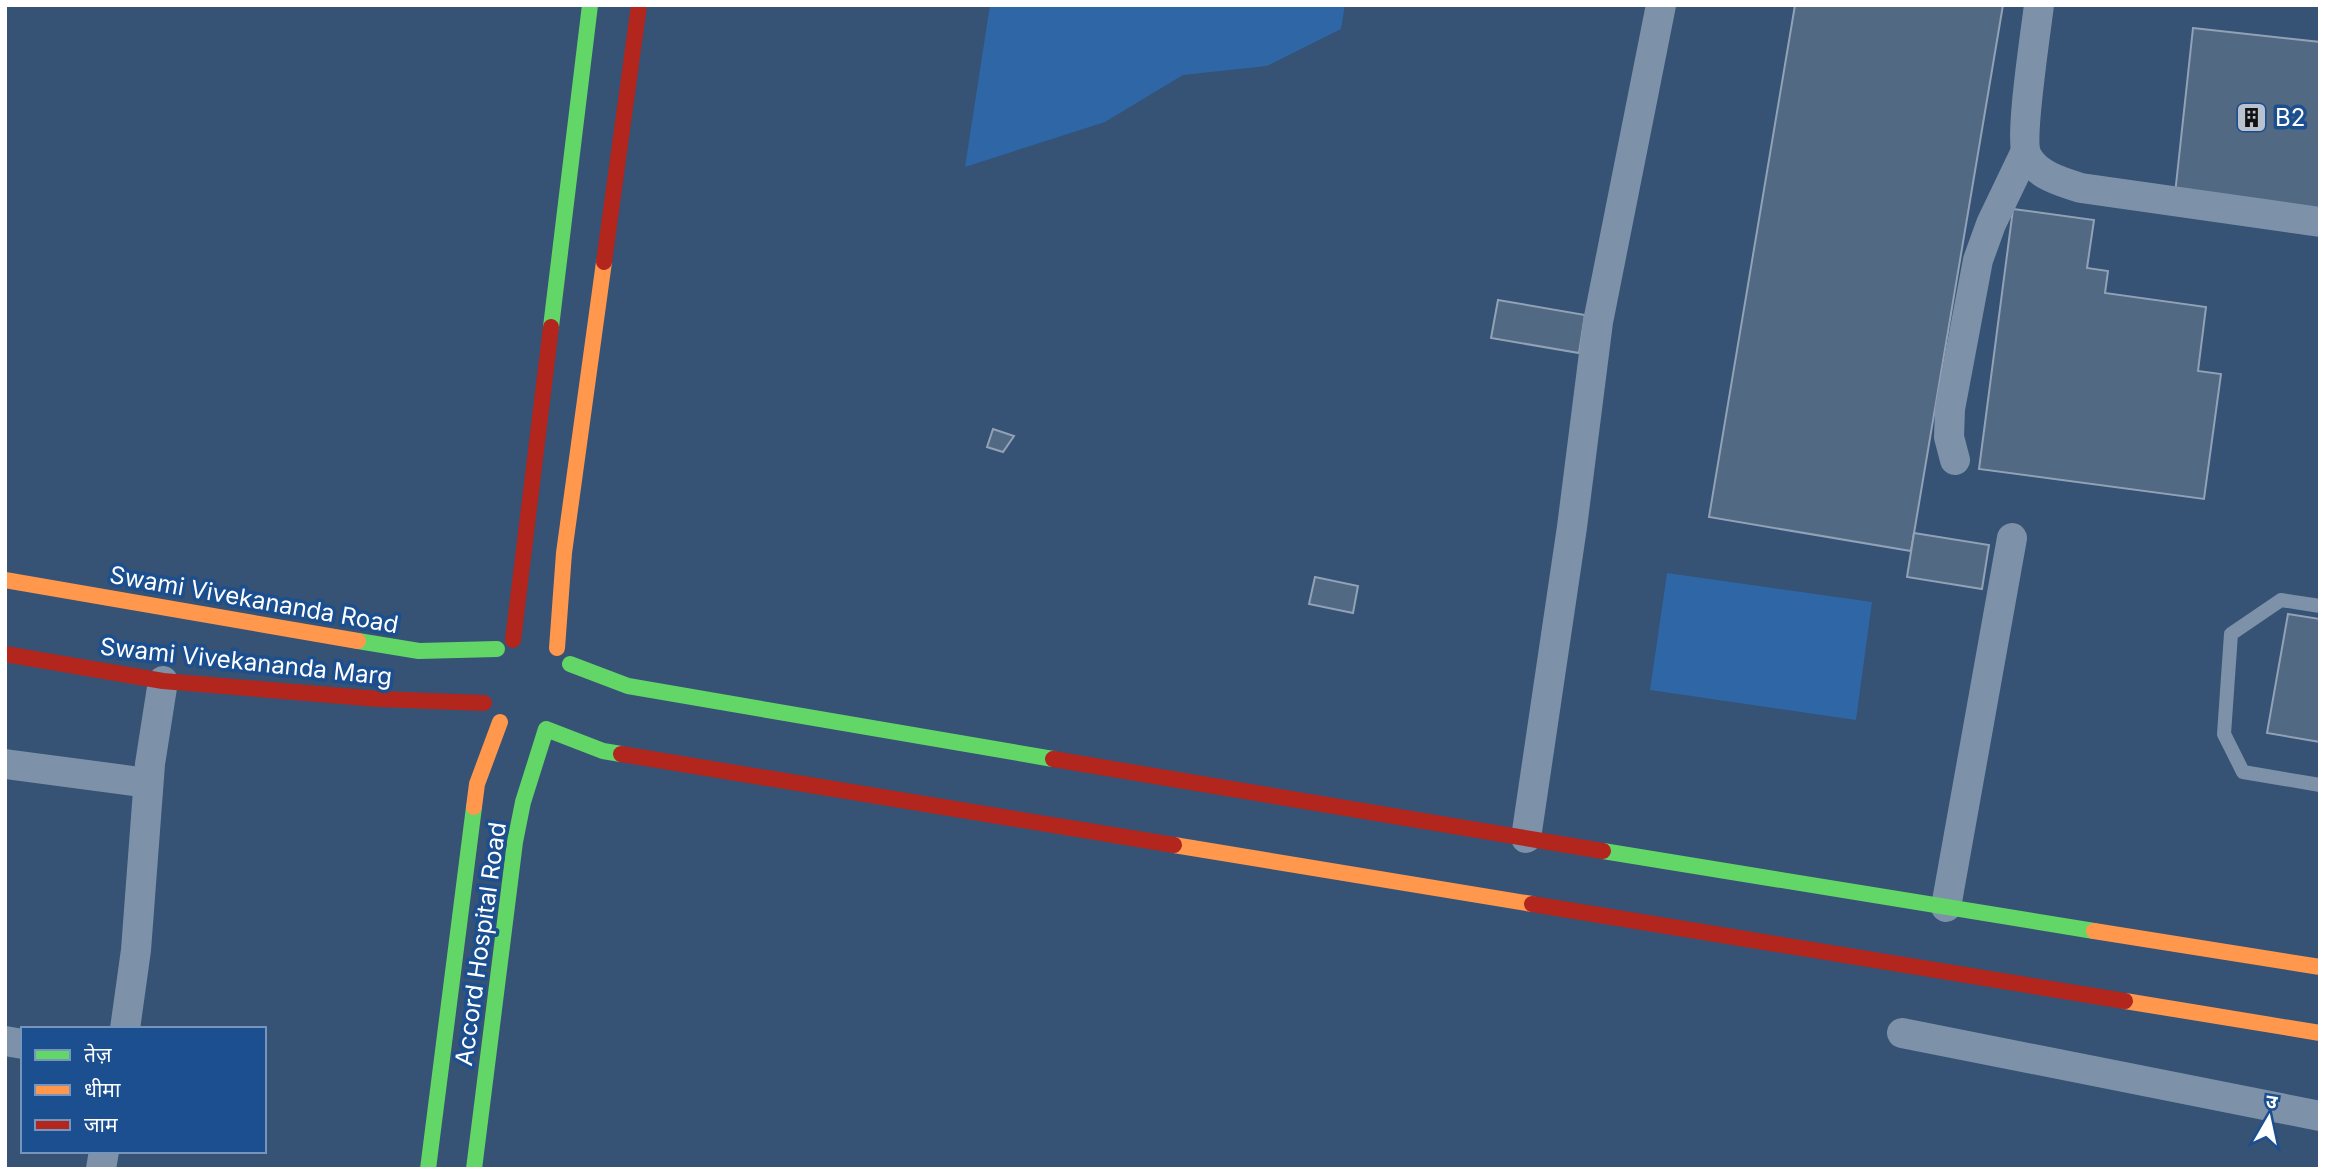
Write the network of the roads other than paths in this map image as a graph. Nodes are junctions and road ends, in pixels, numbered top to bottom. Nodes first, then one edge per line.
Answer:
1 (590, 5) edge
2 (639, 5) edge
3 (1661, 5) edge
4 (2039, 5) edge
5 (2025, 153) junction
6 (2320, 222) edge
7 (1955, 460) dead end
8 (2012, 538) dead end
9 (5, 580) edge
10 (2320, 606) edge
11 (528, 639) junction
12 (557, 648) junction
13 (497, 649) junction
14 (5, 654) edge
15 (485, 664) dead end
16 (570, 664) junction
17 (163, 681) junction
18 (575, 685) dead end
19 (565, 714) dead end
20 (514, 728) junction
21 (547, 729) junction
22 (5, 764) edge
23 (148, 783) junction
24 (2320, 785) edge
25 (1526, 838) junction
26 (1946, 907) junction
27 (2320, 967) edge
28 (125, 1027) edge
29 (1902, 1032) dead end
30 (2320, 1033) edge
31 (2320, 1116) edge
32 (428, 1169) edge
33 (474, 1169) edge

1 - 11 street
2 - 12 street
3 - 25 street
4 - 5 street
5 - 6 street
5 - 7 street
8 - 26 street
9 - 13 street, Swami Vivekananda Road
10 - 24 lane
11 - 12 street
11 - 13 street
12 - 16 street
13 - 15 street
14 - 17 street, Swami Vivekananda Marg
16 - 18 street
16 - 25 street
17 - 20 street, Swami Vivekananda Marg
17 - 23 street
19 - 21 street
20 - 21 street
20 - 32 street
21 - 30 street
21 - 33 street, Accord Hospital Road
22 - 23 street
23 - 28 street
25 - 26 street
26 - 27 street
29 - 31 street

